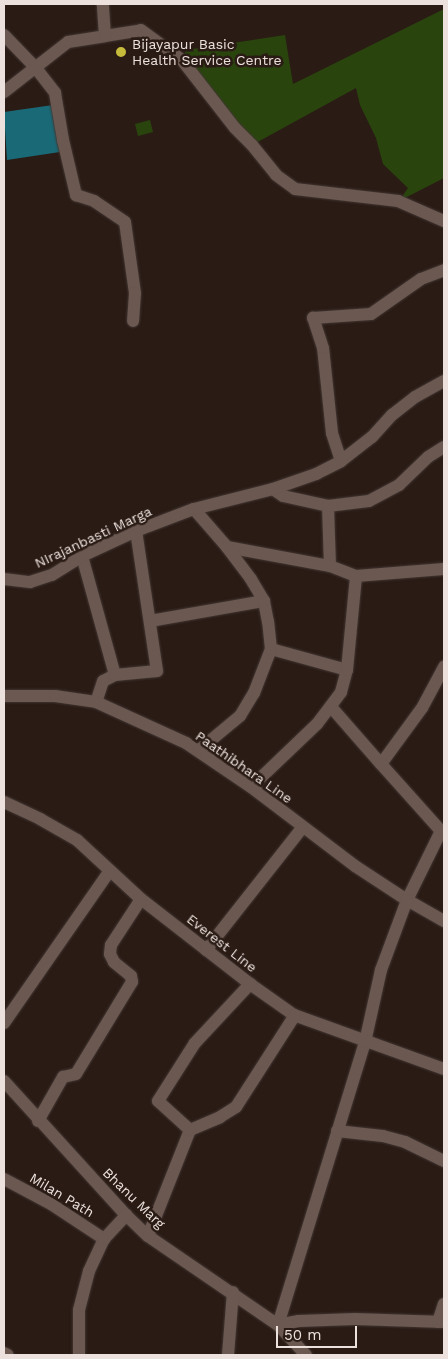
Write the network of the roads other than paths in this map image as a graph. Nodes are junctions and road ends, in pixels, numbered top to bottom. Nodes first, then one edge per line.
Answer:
1 (103, 4) edge
2 (4, 35) edge
3 (105, 36) junction
4 (35, 67) junction
5 (4, 92) edge
6 (444, 221) edge
7 (444, 270) edge
8 (133, 321) dead end
9 (444, 381) edge
10 (444, 448) edge
11 (341, 461) junction
12 (273, 489) junction
13 (328, 506) junction
14 (194, 509) junction
15 (136, 531) junction
16 (228, 547) junction
17 (82, 556) junction
18 (330, 566) junction
19 (444, 569) edge
20 (356, 576) junction
21 (4, 579) edge
22 (264, 601) junction
23 (150, 621) junction
24 (270, 649) junction
25 (444, 667) edge
26 (347, 670) junction
27 (115, 675) junction
28 (4, 696) edge
29 (96, 702) junction
30 (332, 708) junction
31 (199, 750) junction
32 (381, 764) junction
33 (251, 787) junction
34 (4, 802) edge
35 (302, 828) junction
36 (443, 831) edge
37 (109, 872) junction
38 (141, 900) junction
39 (408, 900) junction
40 (444, 921) edge
41 (206, 950) junction
42 (250, 984) junction
43 (295, 1015) junction
44 (4, 1022) edge
45 (364, 1042) junction
46 (444, 1070) edge
47 (4, 1081) edge
48 (38, 1121) junction
49 (190, 1130) junction
50 (337, 1131) junction
51 (444, 1161) edge
52 (4, 1179) edge
53 (126, 1215) junction
54 (148, 1236) junction
55 (104, 1239) junction
56 (233, 1292) junction
57 (444, 1304) edge
58 (441, 1322) edge
59 (278, 1325) junction
60 (4, 1353) edge
61 (8, 1355) edge
62 (79, 1355) edge
63 (228, 1355) edge
64 (306, 1355) edge

1 - 3 street
2 - 4 street
3 - 4 street
3 - 6 street
4 - 5 street
4 - 8 street
7 - 11 street
9 - 11 street, NIrajanbasti Marga
10 - 13 street
11 - 12 street, NIrajanbasti Marga
12 - 13 street
12 - 14 street, NIrajanbasti Marga
13 - 18 street
14 - 15 street, NIrajanbasti Marga
14 - 16 street
15 - 17 street, NIrajanbasti Marga
15 - 23 street
16 - 18 street
16 - 22 street
17 - 21 street, NIrajanbasti Marga
17 - 27 street
18 - 20 street
19 - 20 street
20 - 26 street
22 - 23 street
22 - 24 street
23 - 27 street
24 - 26 street
24 - 31 street
25 - 32 street
26 - 30 street
27 - 29 street
28 - 29 street, Paathibhara Line
29 - 31 street, Paathibhara Line
30 - 32 street
30 - 33 street
31 - 33 street, Paathibhara Line
32 - 36 street
33 - 35 street, Paathibhara Line
34 - 37 street, Everest Line
35 - 39 street, Paathibhara Line
35 - 41 street
36 - 39 street
37 - 38 street, Everest Line
37 - 44 street
38 - 41 street, Everest Line
38 - 48 street
39 - 40 street, Paathibhara Line
39 - 45 street
41 - 42 street, Everest Line
42 - 43 street, Everest Line
42 - 49 street
43 - 45 street, Everest Line
43 - 49 street
45 - 46 street, Everest Line
45 - 50 street
47 - 48 street, Bhanu Marg
48 - 53 street, Bhanu Marg
49 - 54 street
50 - 51 street
50 - 59 street
52 - 55 street, Milan Path
53 - 54 street, Bhanu Marg
53 - 55 street
54 - 56 street, Bhanu Marg
55 - 62 street
56 - 59 street, Bhanu Marg
56 - 63 street
57 - 58 street
58 - 59 street
59 - 64 street, Bhanu Marg
60 - 61 street

